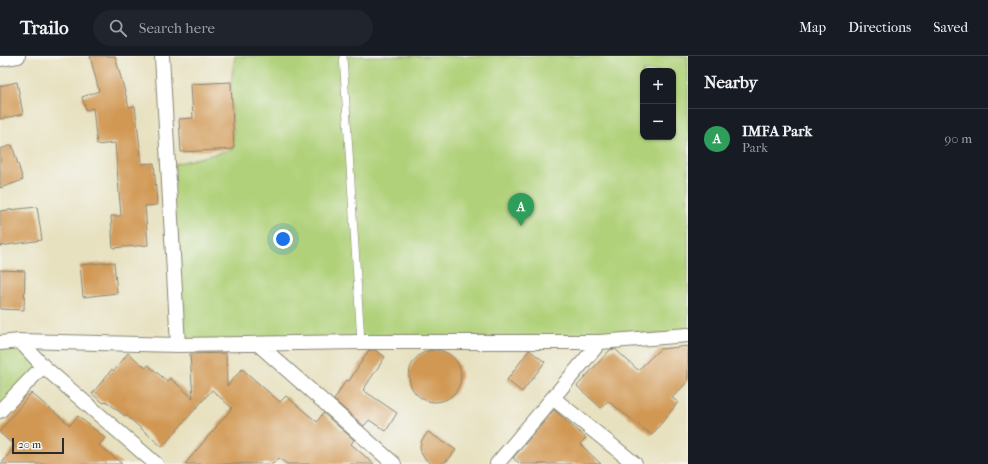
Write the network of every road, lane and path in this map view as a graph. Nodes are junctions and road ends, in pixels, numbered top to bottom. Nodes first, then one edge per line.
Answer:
1 (18, 56) edge
2 (162, 56) edge
3 (343, 56) edge
4 (0, 59) edge
5 (688, 335) edge
6 (20, 341) junction
7 (361, 342) junction
8 (600, 342) junction
9 (0, 343) edge
10 (258, 344) junction
11 (178, 345) junction
12 (43, 366) junction
13 (553, 398) junction
14 (0, 411) edge
15 (156, 464) edge
16 (394, 464) edge
17 (497, 464) edge
18 (635, 464) edge

1 - 4 street
2 - 11 street
3 - 7 lane
5 - 8 street
6 - 9 street
6 - 11 street
6 - 12 street
7 - 8 street
7 - 10 street
8 - 13 street
10 - 11 street
10 - 16 street
12 - 14 street
12 - 15 street
13 - 17 street
13 - 18 street

